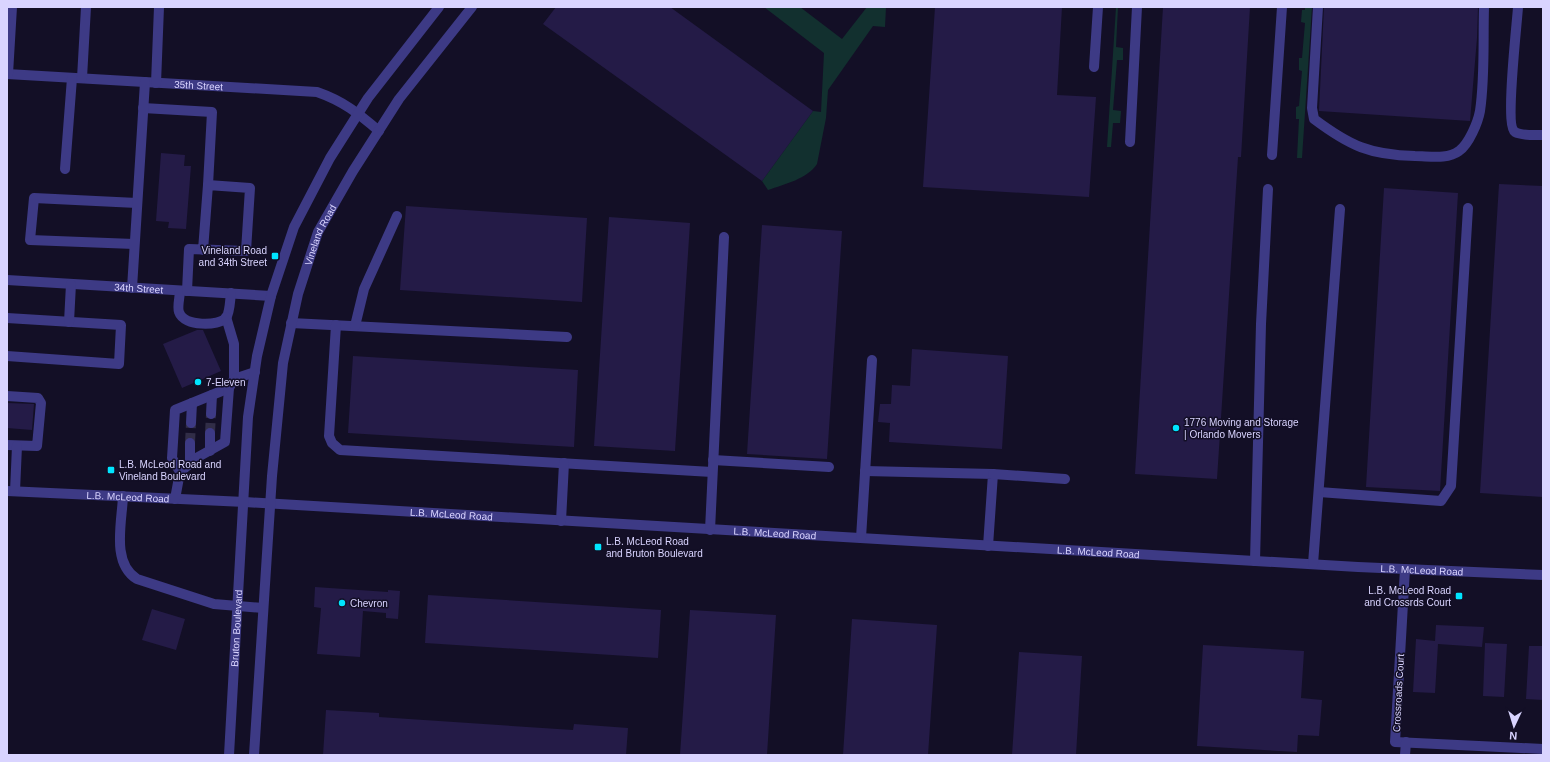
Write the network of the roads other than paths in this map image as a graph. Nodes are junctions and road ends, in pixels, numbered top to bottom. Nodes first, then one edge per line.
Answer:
1 (12, 7) edge
2 (86, 7) edge
3 (159, 7) edge
4 (439, 7) edge
5 (472, 7) edge
6 (1098, 7) edge
7 (1137, 7) edge
8 (1282, 7) edge
9 (1318, 7) edge
10 (1484, 7) edge
11 (1518, 7) edge
12 (1094, 67) dead end
13 (8, 74) edge
14 (77, 78) junction
15 (144, 82) junction
16 (156, 83) junction
17 (143, 108) junction
18 (358, 113) junction
19 (379, 131) junction
20 (1543, 135) edge
21 (1130, 142) dead end
22 (1272, 155) dead end
23 (65, 169) dead end
24 (208, 185) junction
25 (1268, 189) dead end
26 (137, 203) junction
27 (1468, 208) dead end
28 (1340, 209) dead end
29 (397, 216) dead end
30 (724, 237) dead end
31 (134, 244) junction
32 (203, 250) junction
33 (7, 280) edge
34 (71, 284) junction
35 (132, 288) junction
36 (184, 291) junction
37 (231, 294) junction
38 (271, 296) junction
39 (226, 317) junction
40 (7, 318) edge
41 (69, 322) junction
42 (291, 323) junction
43 (336, 325) junction
44 (355, 326) junction
45 (567, 337) dead end
46 (7, 356) edge
47 (872, 360) dead end
48 (255, 372) junction
49 (234, 379) junction
50 (229, 388) junction
51 (212, 395) junction
52 (7, 396) edge
53 (192, 403) junction
54 (211, 414) tunnel mouth
55 (191, 423) tunnel mouth
56 (210, 433) tunnel mouth
57 (190, 443) tunnel mouth
58 (7, 445) edge
59 (18, 446) junction
60 (210, 451) junction
61 (713, 460) junction
62 (564, 463) junction
63 (190, 464) junction
64 (829, 467) dead end
65 (865, 471) junction
66 (180, 472) junction
67 (712, 472) junction
68 (993, 474) junction
69 (1065, 479) dead end
70 (11, 491) edge
71 (1319, 492) junction
72 (123, 496) junction
73 (175, 499) junction
74 (245, 502) junction
75 (270, 504) junction
76 (561, 521) junction
77 (710, 530) junction
78 (861, 538) junction
79 (988, 546) junction
80 (1255, 561) junction
81 (1313, 564) junction
82 (1405, 569) junction
83 (1543, 575) edge
84 (238, 606) junction
85 (263, 608) junction
86 (1406, 742) junction
87 (1543, 749) edge
88 (229, 755) edge
89 (254, 755) edge
90 (1405, 755) edge

1 - 13 street
2 - 14 street
3 - 16 street
4 - 18 street
5 - 19 street, Vineland Road
6 - 12 street
7 - 21 street
8 - 22 street
9 - 10 street
11 - 20 street
13 - 14 street, 35th Street
14 - 15 street, 35th Street
14 - 23 street
15 - 16 street, 35th Street
15 - 17 street
16 - 18 street, 35th Street
17 - 24 street
17 - 26 street
18 - 19 street, 35th Street
18 - 38 street
19 - 42 street, Vineland Road
24 - 32 street
24 - 32 street
25 - 80 street
26 - 31 street
26 - 31 street
27 - 71 street
28 - 71 street
29 - 44 street
30 - 61 street
31 - 35 street
32 - 36 street
33 - 34 street, 34th Street
34 - 35 street, 34th Street
34 - 41 street
35 - 36 street, 34th Street
36 - 37 street, 34th Street
36 - 39 street
37 - 38 street, 34th Street
37 - 39 street
38 - 48 street
39 - 49 street
40 - 41 street
41 - 46 street
42 - 43 street
42 - 75 street, Vineland Road
43 - 44 street
43 - 62 street
44 - 45 street
47 - 65 street
48 - 49 street
48 - 74 street
49 - 50 street
50 - 51 street
50 - 60 street
51 - 53 street
51 - 54 street
52 - 59 street
53 - 55 street
53 - 66 street
56 - 60 street
57 - 63 street
58 - 59 street
59 - 70 street
60 - 63 street
61 - 64 street
61 - 67 street
62 - 67 street
62 - 76 street
63 - 66 street
65 - 68 street
65 - 78 street
66 - 73 street
67 - 77 street
68 - 69 street
68 - 79 street
70 - 72 street, L.B. McLeod Road
71 - 81 street
72 - 73 street, L.B. McLeod Road
72 - 84 street
73 - 74 street, L.B. McLeod Road
74 - 75 street, L.B. McLeod Road
74 - 84 street, Bruton Boulevard
75 - 76 street, L.B. McLeod Road
75 - 85 street
76 - 77 street, L.B. McLeod Road
77 - 78 street, L.B. McLeod Road
78 - 79 street, L.B. McLeod Road
79 - 80 street, L.B. McLeod Road
80 - 81 street, L.B. McLeod Road
81 - 82 street, L.B. McLeod Road
82 - 83 street, L.B. McLeod Road
82 - 86 street, Crossroads Court
84 - 85 street
84 - 88 street, Bruton Boulevard
85 - 89 street
86 - 87 street, Crossroads Court
86 - 90 street

